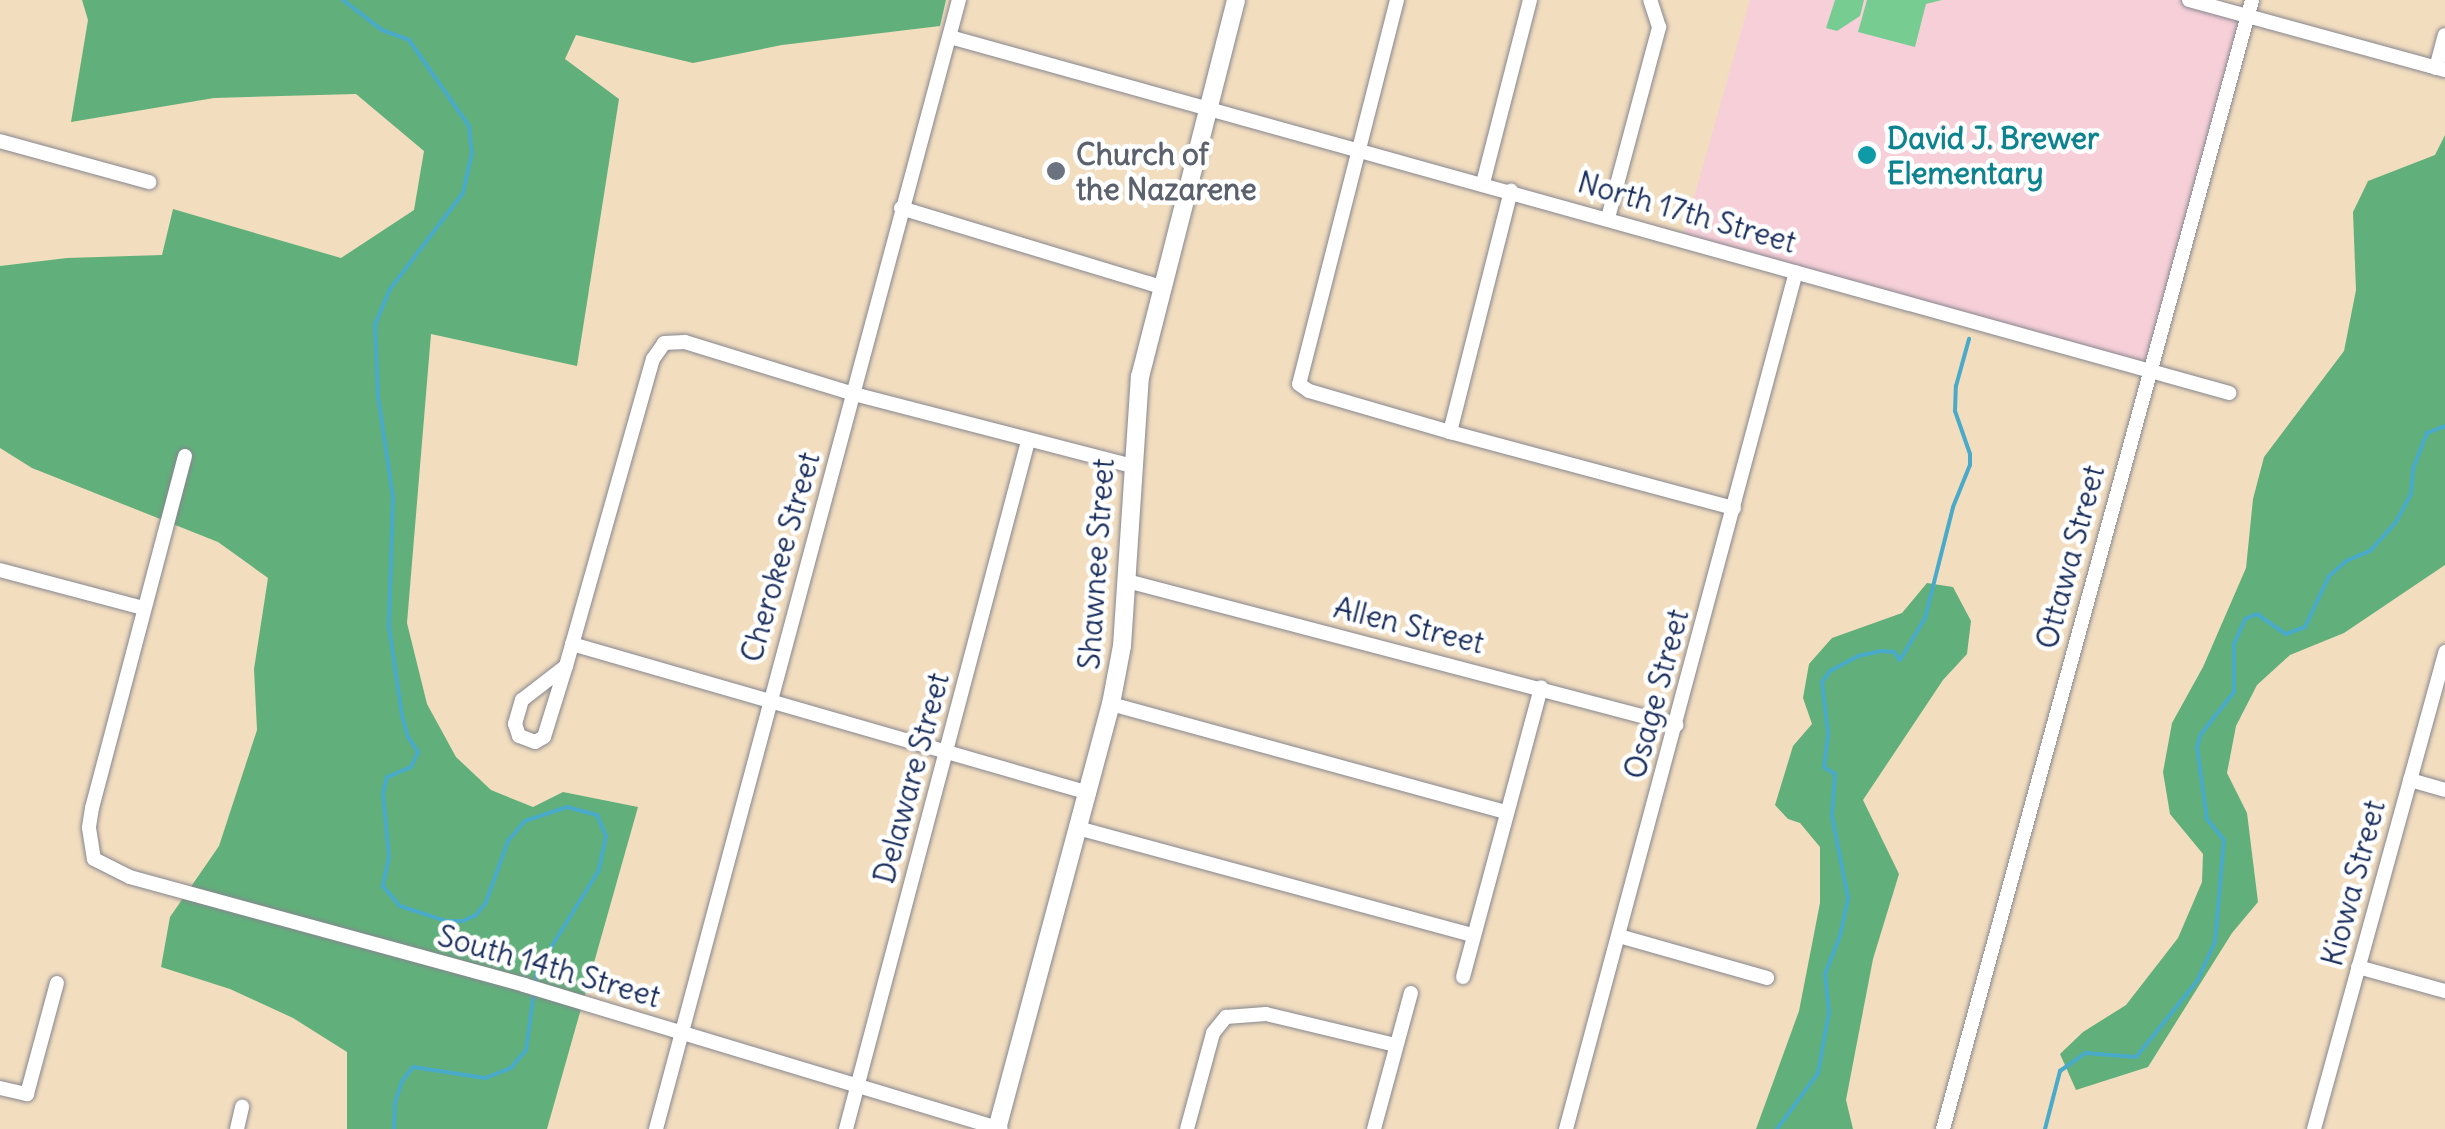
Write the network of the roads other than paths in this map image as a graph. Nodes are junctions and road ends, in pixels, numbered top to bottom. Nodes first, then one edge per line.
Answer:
1 (960, 0) edge
2 (1236, 0) edge
3 (1397, 0) edge
4 (1530, 0) edge
5 (1650, 0) edge
6 (2189, 0) edge
7 (2252, 0) edge
8 (2248, 16) junction
9 (2445, 35) edge
10 (950, 37) junction
11 (2440, 69) edge
12 (1208, 110) junction
13 (0, 141) edge
14 (1356, 150) junction
15 (149, 182) dead end
16 (1483, 183) junction
17 (1511, 191) junction
18 (901, 208) junction
19 (1608, 218) junction
20 (1796, 272) junction
21 (1162, 287) junction
22 (2150, 370) junction
23 (2229, 393) dead end
24 (854, 394) junction
25 (1450, 432) junction
26 (1028, 440) junction
27 (185, 456) dead end
28 (1132, 466) junction
29 (1734, 508) junction
30 (0, 570) edge
31 (1127, 581) junction
32 (143, 608) junction
33 (572, 644) junction
34 (2445, 652) edge
35 (566, 666) junction
36 (1541, 687) junction
37 (768, 700) junction
38 (1111, 704) junction
39 (1676, 725) junction
40 (947, 752) junction
41 (2410, 780) junction
42 (2445, 790) edge
43 (1089, 793) junction
44 (1506, 812) junction
45 (1078, 828) junction
46 (1473, 935) junction
47 (1619, 936) junction
48 (2358, 968) junction
49 (1462, 977) dead end
50 (1766, 978) dead end
51 (57, 983) dead end
52 (2445, 991) edge
53 (1411, 993) dead end
54 (682, 1033) junction
55 (1396, 1045) junction
56 (858, 1084) junction
57 (0, 1088) edge
58 (242, 1107) dead end
59 (237, 1129) edge
60 (656, 1129) edge
61 (846, 1129) edge
62 (999, 1129) edge
63 (1187, 1129) edge
64 (1374, 1129) edge
65 (1566, 1129) edge
66 (1943, 1129) edge
67 (2314, 1129) edge

1 - 10 street, Cherokee Street
2 - 12 street, Shawnee Street
3 - 14 street
4 - 16 street
5 - 19 street
6 - 8 street
7 - 8 street, Ottawa Street
8 - 11 street
8 - 22 street, Ottawa Street
9 - 11 street
10 - 12 street, North 17th Street
10 - 18 street, Cherokee Street
12 - 14 street, North 17th Street
12 - 21 street, Shawnee Street
13 - 15 street
14 - 16 street, North 17th Street
14 - 25 street
16 - 17 street, North 17th Street
17 - 19 street, North 17th Street
17 - 25 street
18 - 21 street
18 - 24 street, Cherokee Street
19 - 20 street, North 17th Street
20 - 22 street, North 17th Street
20 - 29 street, Osage Street
21 - 28 street, Shawnee Street
22 - 23 street, North 17th Street
22 - 66 street, Ottawa Street
24 - 26 street
24 - 33 street
24 - 37 street, Cherokee Street
25 - 29 street
26 - 28 street
26 - 40 street, Delaware Street
27 - 32 street
28 - 31 street, Shawnee Street
29 - 39 street, Osage Street
30 - 32 street
31 - 36 street, Allen Street
31 - 38 street, Shawnee Street
32 - 54 street, South 14th Street
33 - 35 street
33 - 37 street
34 - 41 street, Kiowa Street
35 - 35 street
36 - 39 street, Allen Street
36 - 44 street
37 - 40 street
37 - 54 street, Cherokee Street
38 - 43 street, Shawnee Street
38 - 44 street
39 - 47 street, Osage Street
40 - 43 street
40 - 56 street, Delaware Street
41 - 42 street
41 - 48 street, Kiowa Street
43 - 45 street, Shawnee Street
44 - 46 street
45 - 46 street
45 - 62 street, Shawnee Street
46 - 49 street
47 - 50 street
47 - 65 street, Osage Street
48 - 52 street
48 - 67 street, Kiowa Street
51 - 57 street
53 - 55 street
54 - 56 street, South 14th Street
54 - 60 street, Cherokee Street
55 - 63 street
55 - 64 street
56 - 61 street, Delaware Street
56 - 62 street, South 14th Street
58 - 59 street

